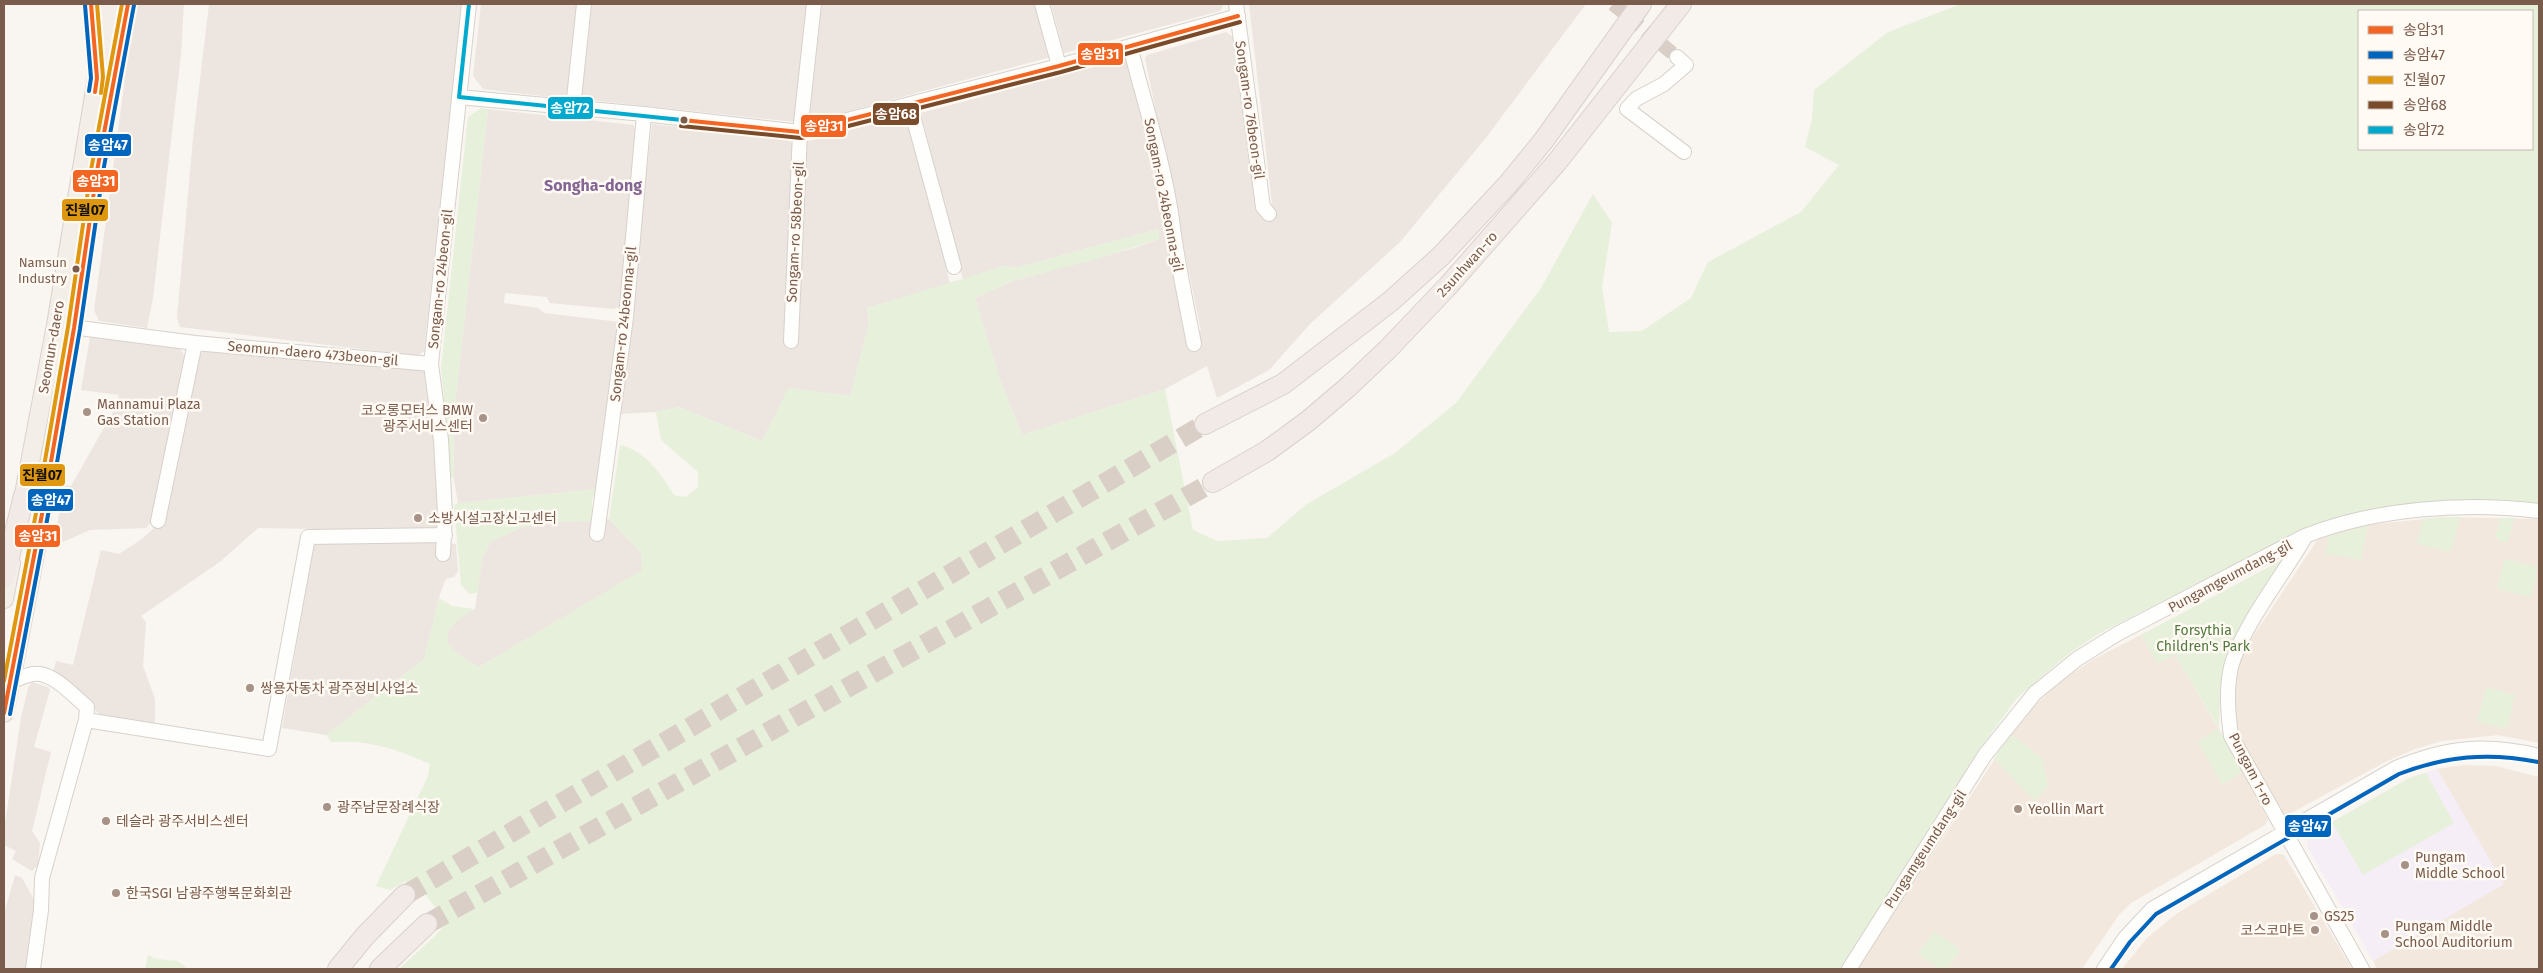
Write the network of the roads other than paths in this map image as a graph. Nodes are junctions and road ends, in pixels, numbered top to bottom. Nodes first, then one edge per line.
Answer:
1 (91, 4) edge
2 (102, 4) edge
3 (116, 4) edge
4 (128, 4) edge
5 (469, 4) edge
6 (584, 4) edge
7 (814, 4) edge
8 (1042, 4) edge
9 (1641, 4) edge
10 (1681, 4) edge
11 (1237, 10) edge
12 (1130, 46) junction
13 (1677, 57) dead end
14 (1059, 66) junction
15 (97, 78) junction
16 (459, 97) junction
17 (910, 105) junction
18 (573, 108) junction
19 (644, 114) junction
20 (800, 132) junction
21 (1684, 152) dead end
22 (96, 171) junction
23 (1269, 214) dead end
24 (954, 268) dead end
25 (56, 325) junction
26 (74, 328) junction
27 (791, 341) dead end
28 (196, 342) junction
29 (1194, 344) dead end
30 (432, 364) junction
31 (1205, 424) tunnel mouth
32 (1213, 482) tunnel mouth
33 (24, 496) junction
34 (2539, 511) edge
35 (158, 521) dead end
36 (597, 534) dead end
37 (445, 535) junction
38 (2306, 536) junction
39 (443, 554) dead end
40 (4, 577) edge
41 (4, 599) edge
42 (10, 682) junction
43 (4, 713) edge
44 (86, 720) junction
45 (2539, 756) edge
46 (2285, 832) junction
47 (405, 895) tunnel mouth
48 (427, 924) tunnel mouth
49 (33, 969) edge
50 (338, 969) edge
51 (380, 969) edge
52 (1848, 969) edge
53 (2104, 969) edge
54 (2362, 969) edge

1 - 15 main road
2 - 15 main road, Seomun-daero
3 - 22 main road, Seomun-daero
4 - 22 main road
5 - 16 street, Songam-ro 24beon-gil
6 - 18 street
7 - 20 street, Songam-ro 58beon-gil
8 - 14 street
9 - 31 highway, 2sunhwan-ro
10 - 32 highway, 2sunhwan-ro
11 - 12 street
11 - 23 street, Songam-ro 76beon-gil
12 - 14 street
12 - 29 street, Songam-ro 24beonna-gil
13 - 21 street
14 - 17 street
15 - 25 main road, Seomun-daero
16 - 18 street
16 - 30 street, Songam-ro 24beon-gil
17 - 20 street
17 - 24 street
18 - 19 street
19 - 20 street
19 - 36 street, Songam-ro 24beonna-gil
20 - 27 street, Songam-ro 58beon-gil
22 - 26 main road, Seomun-daero
25 - 26 street, Seomun-daero 473beon-gil
25 - 33 main road, Seomun-daero
26 - 28 street, Seomun-daero 473beon-gil
26 - 42 main road, Seomun-daero
28 - 30 street, Seomun-daero 473beon-gil
28 - 35 street
30 - 37 street, Songam-ro 24beon-gil
33 - 40 highway
33 - 41 main road, Seomun-daero
34 - 38 street, Pungamgeumdang-gil
37 - 39 street, Songam-ro 24beon-gil
37 - 44 street
38 - 46 street, Pungam 1-ro
38 - 52 street, Pungamgeumdang-gil
42 - 43 main road, Seomun-daero
42 - 44 street
44 - 49 street
45 - 46 street
46 - 53 street
46 - 54 street, Pungam 1-ro
47 - 50 highway
48 - 51 highway

